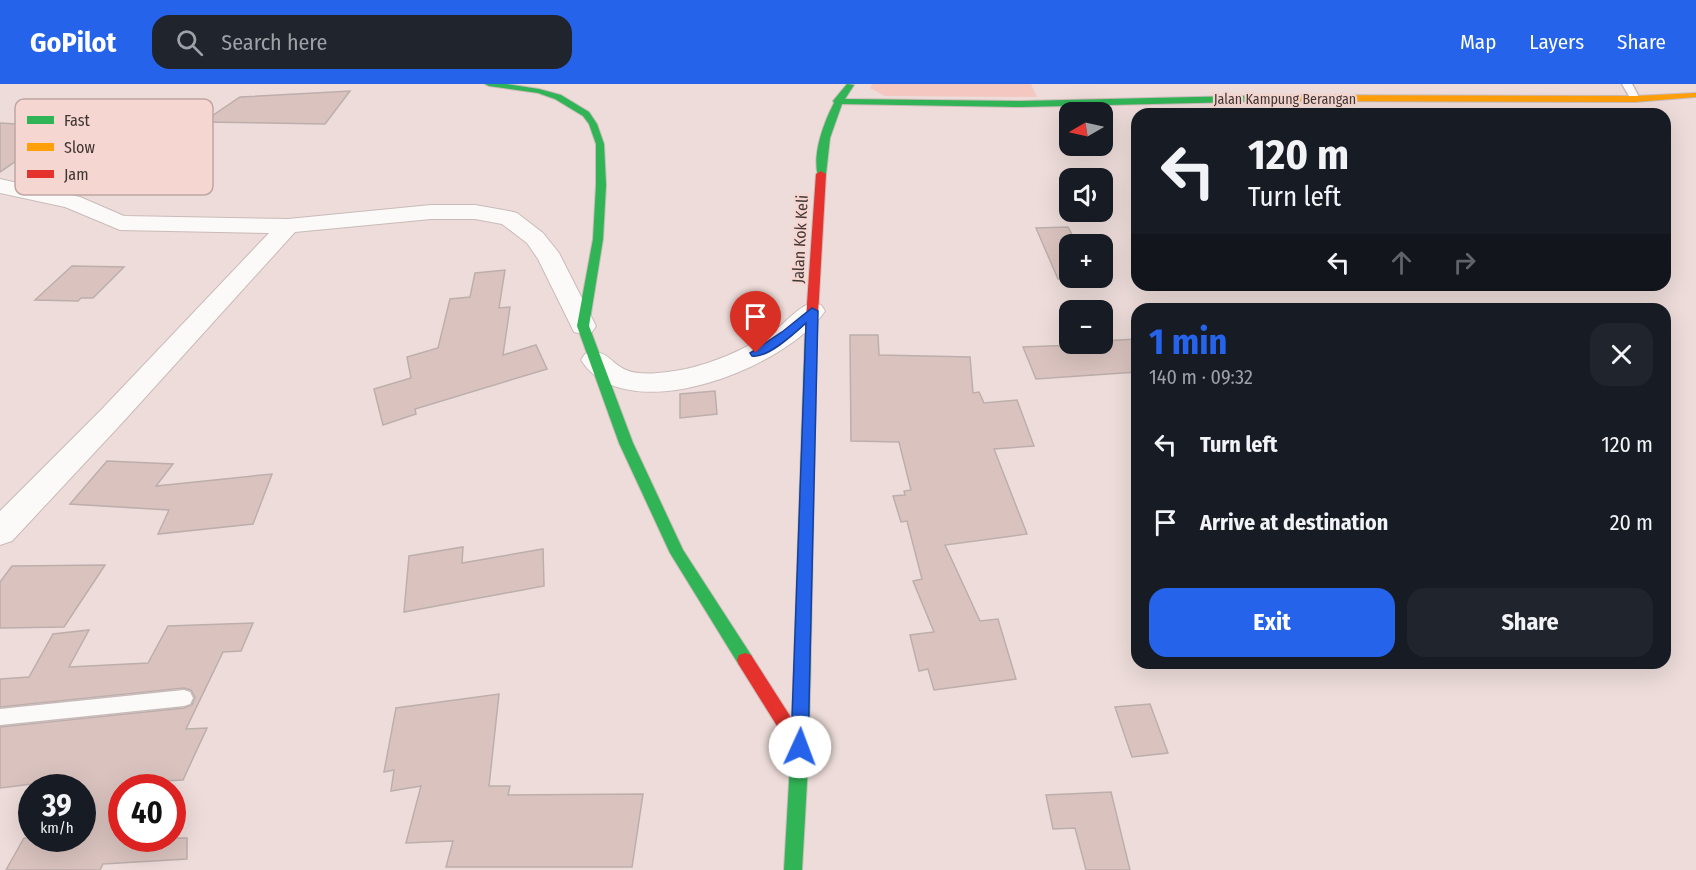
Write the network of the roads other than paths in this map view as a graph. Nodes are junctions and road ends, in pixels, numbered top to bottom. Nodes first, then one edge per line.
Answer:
1 (489, 84) edge
2 (851, 84) edge
3 (1627, 84) edge
4 (1696, 95) edge
5 (1635, 99) junction
6 (837, 101) junction
7 (0, 186) edge
8 (15, 189) edge
9 (40, 195) edge
10 (288, 226) junction
11 (812, 311) junction
12 (583, 326) junction
13 (595, 360) junction
14 (0, 532) edge
15 (184, 698) dead end
16 (0, 717) edge
17 (800, 747) junction
18 (793, 870) edge

1 - 12 street
2 - 6 street, Jalan Kok Keli
3 - 5 lane
4 - 5 street, Jalan Kampung Berangan
5 - 6 street, Jalan Kampung Berangan
6 - 11 street, Jalan Kok Keli
7 - 8 street
9 - 10 street
10 - 12 street
10 - 14 street
11 - 13 street
11 - 17 street, Jalan Kok Keli
12 - 13 street
13 - 17 street
15 - 16 lane
17 - 18 street, Jalan Kok Keli

